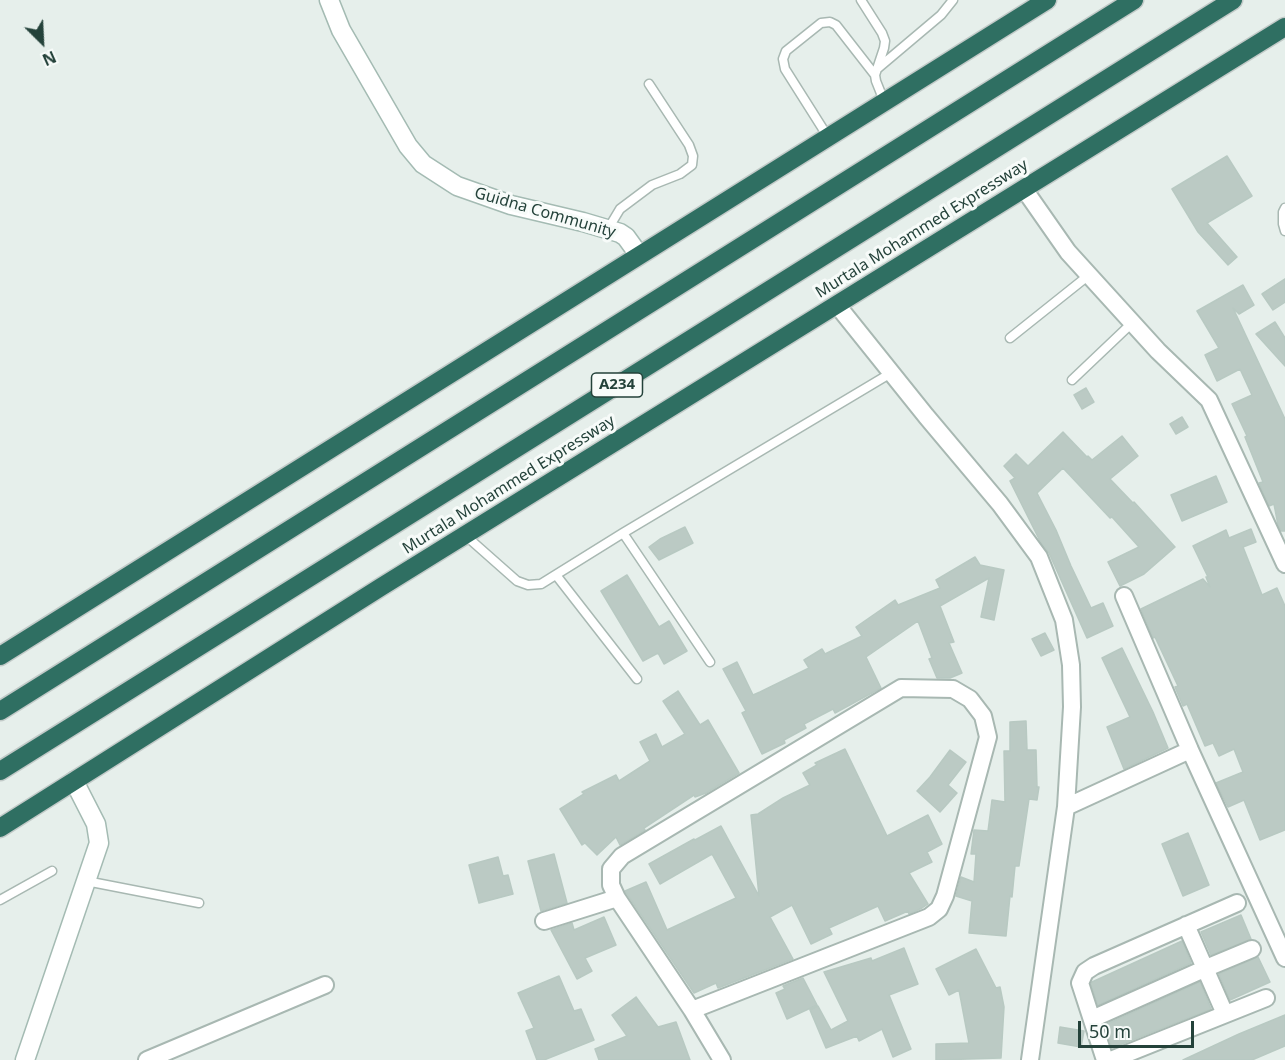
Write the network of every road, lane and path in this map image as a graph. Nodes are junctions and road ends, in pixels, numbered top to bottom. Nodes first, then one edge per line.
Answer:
1 (329, 0) edge
2 (861, 0) edge
3 (953, 0) edge
4 (1047, 0) edge
5 (1134, 0) edge
6 (1233, 0) edge
7 (1285, 27) edge
8 (876, 72) junction
9 (649, 84) dead end
10 (884, 101) junction
11 (828, 137) junction
12 (1024, 189) junction
13 (1285, 208) edge
14 (607, 229) junction
15 (1285, 231) edge
16 (639, 255) junction
17 (1089, 275) junction
18 (837, 305) junction
19 (1132, 322) junction
20 (1010, 338) dead end
21 (891, 373) junction
22 (1072, 380) dead end
23 (623, 532) junction
24 (465, 535) junction
25 (1285, 564) edge
26 (556, 575) junction
27 (1124, 596) dead end
28 (0, 656) edge
29 (710, 662) dead end
30 (637, 679) dead end
31 (0, 711) edge
32 (1190, 750) junction
33 (0, 771) edge
34 (74, 781) junction
35 (1066, 807) junction
36 (0, 828) edge
37 (52, 871) dead end
38 (86, 881) junction
39 (617, 898) junction
40 (0, 900) edge
41 (198, 903) dead end
42 (1237, 903) dead end
43 (544, 921) dead end
44 (1186, 925) junction
45 (1252, 949) dead end
46 (1285, 958) edge
47 (1204, 969) junction
48 (324, 985) dead end
49 (1266, 998) dead end
50 (692, 1010) junction
51 (1225, 1014) junction
52 (1092, 1019) junction
53 (25, 1060) edge
54 (148, 1060) edge
55 (722, 1060) edge
56 (1030, 1060) edge
57 (1105, 1060) edge
58 (1112, 1060) edge

1 - 14 street, Guidna Community
2 - 8 lane
3 - 8 lane
4 - 10 highway
5 - 31 highway
6 - 33 highway, Murtala Mohammed Expressway / A234
7 - 12 highway, Murtala Mohammed Expressway
8 - 10 lane
8 - 11 lane
9 - 14 lane
10 - 11 highway
11 - 16 highway
12 - 17 street
12 - 18 highway, Murtala Mohammed Expressway
13 - 15 lane
14 - 16 street, Guidna Community
16 - 28 highway
17 - 19 street
17 - 20 lane
18 - 21 street
18 - 24 highway, Murtala Mohammed Expressway
19 - 22 lane
19 - 25 street
21 - 23 lane
21 - 35 street
23 - 26 lane
23 - 29 lane
24 - 26 lane
24 - 34 highway, Murtala Mohammed Expressway
26 - 30 lane
27 - 32 street
32 - 35 street
32 - 46 street
34 - 36 highway, Murtala Mohammed Expressway
34 - 38 street
35 - 56 street
37 - 40 lane
38 - 41 lane
38 - 53 street
39 - 43 street
39 - 50 street
39 - 50 street
42 - 44 street
44 - 47 street
44 - 52 street
45 - 47 street
47 - 51 street
47 - 52 street
48 - 54 street
49 - 51 street
50 - 55 street
51 - 58 street
52 - 57 street

